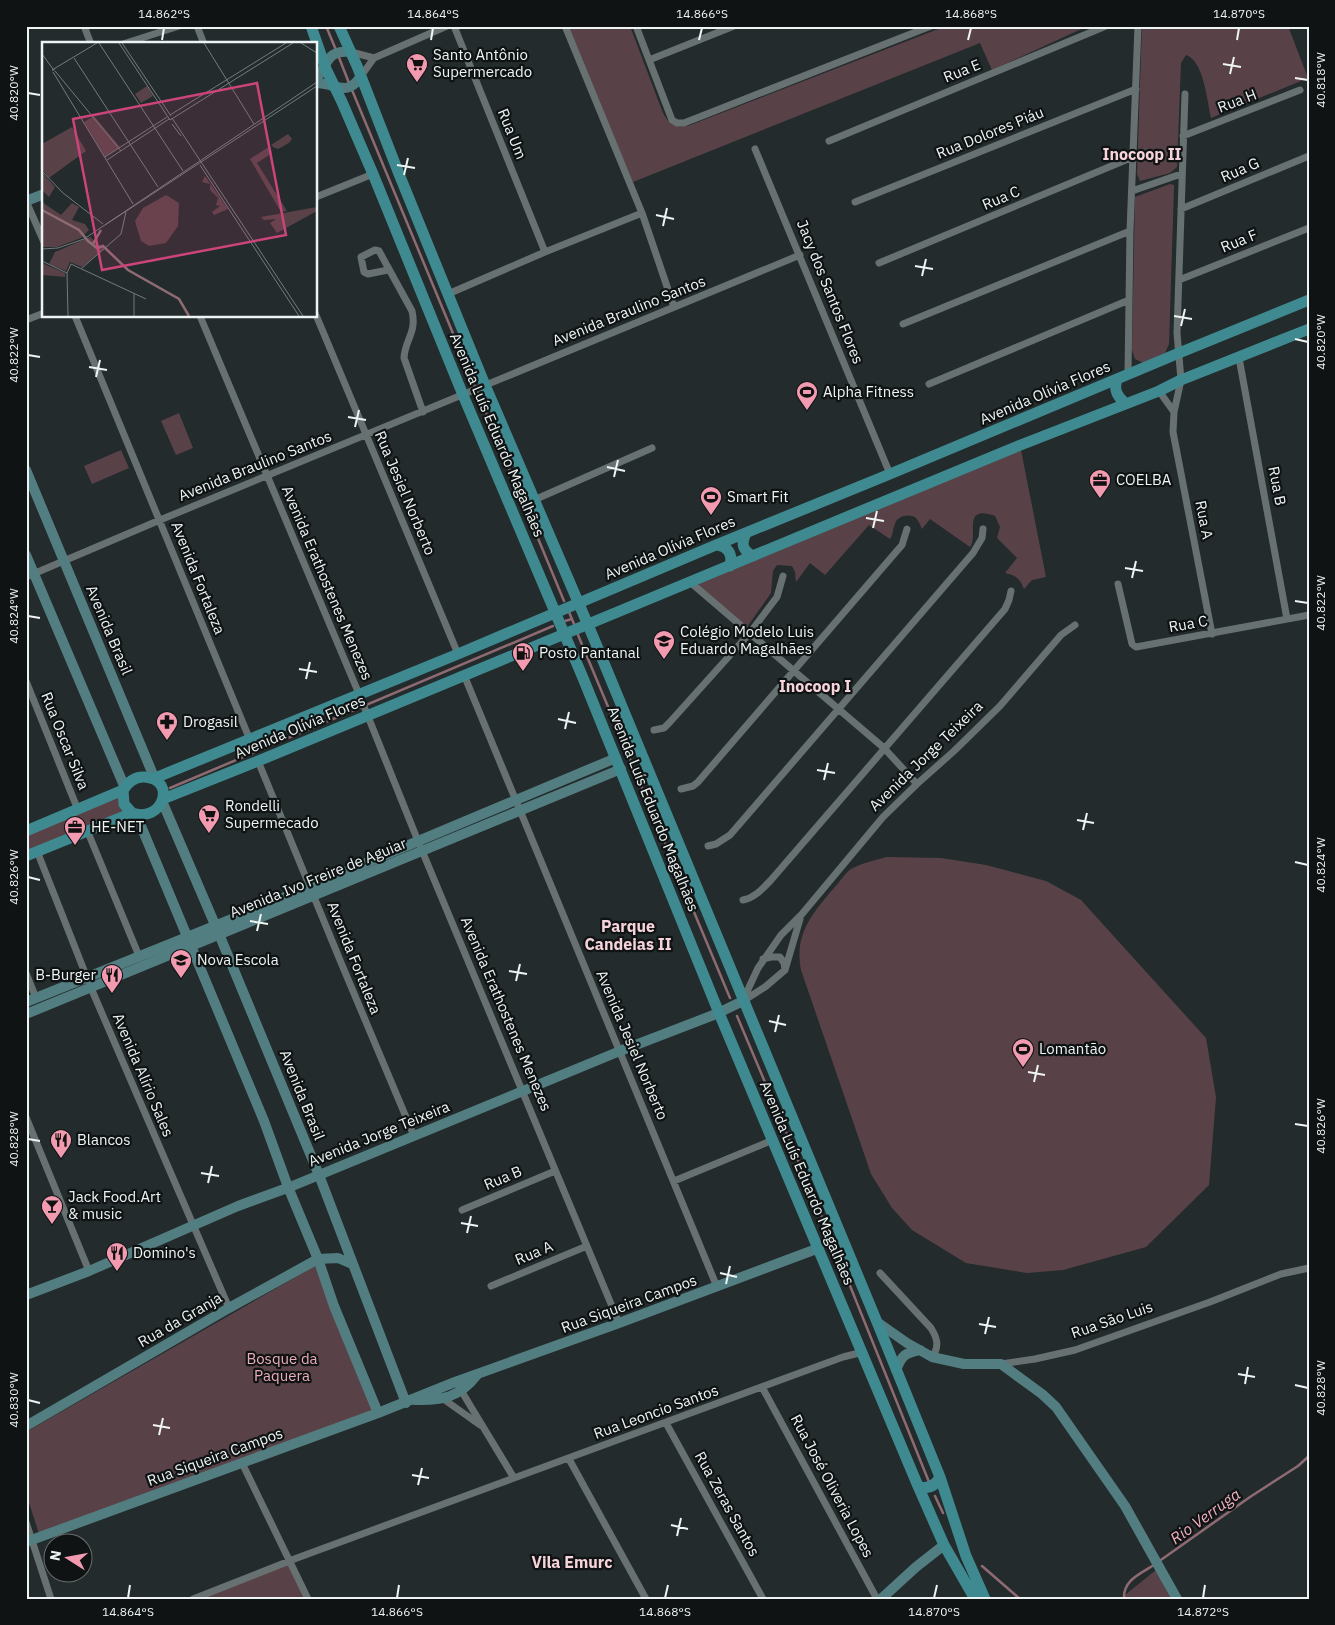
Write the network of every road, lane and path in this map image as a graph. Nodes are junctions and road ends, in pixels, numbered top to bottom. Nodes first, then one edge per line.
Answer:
1 (84, 26) edge
2 (179, 26) edge
3 (197, 26) edge
4 (310, 26) edge
5 (339, 26) edge
6 (447, 26) edge
7 (454, 26) edge
8 (565, 26) edge
9 (636, 26) edge
10 (734, 26) edge
11 (931, 26) edge
12 (1106, 26) edge
13 (1138, 26) edge
14 (90, 42) edge
15 (129, 42) edge
16 (203, 42) edge
17 (317, 42) edge
18 (318, 44) edge
19 (348, 52) junction
20 (374, 58) junction
21 (649, 60) junction
22 (326, 62) junction
23 (318, 76) edge
24 (359, 79) junction
25 (318, 83) edge
26 (338, 88) junction
27 (1136, 89) junction
28 (1300, 90) dead end
29 (1185, 94) dead end
30 (1183, 136) junction
31 (829, 140) dead end
32 (755, 149) dead end
33 (1309, 156) edge
34 (1133, 157) junction
35 (373, 174) junction
36 (1182, 174) junction
37 (1132, 191) junction
38 (42, 195) edge
39 (318, 196) edge
40 (26, 201) edge
41 (855, 202) dead end
42 (1181, 209) junction
43 (642, 214) junction
44 (1309, 228) edge
45 (1130, 230) junction
46 (42, 237) edge
47 (545, 252) junction
48 (800, 255) junction
49 (879, 264) dead end
50 (388, 270) dead end
51 (1179, 280) junction
52 (448, 294) junction
53 (1129, 300) junction
54 (1309, 300) edge
55 (674, 307) junction
56 (42, 314) edge
57 (76, 318) edge
58 (201, 318) edge
59 (317, 318) edge
60 (26, 320) edge
61 (903, 324) dead end
62 (1309, 329) edge
63 (1179, 353) junction
64 (1239, 358) junction
65 (1128, 374) junction
66 (1117, 380) junction
67 (1181, 380) junction
68 (928, 384) dead end
69 (483, 387) junction
70 (1159, 391) junction
71 (466, 394) junction
72 (1126, 404) junction
73 (423, 412) junction
74 (1174, 412) junction
75 (367, 436) junction
76 (652, 448) dead end
77 (26, 470) edge
78 (890, 474) junction
79 (268, 476) junction
80 (534, 500) junction
81 (160, 520) junction
82 (983, 528) dead end
83 (907, 529) dead end
84 (746, 533) junction
85 (716, 545) junction
86 (26, 555) edge
87 (753, 556) junction
88 (63, 561) junction
89 (730, 566) junction
90 (30, 576) edge
91 (783, 576) dead end
92 (690, 582) junction
93 (1118, 584) dead end
94 (1011, 591) dead end
95 (578, 603) junction
96 (555, 613) junction
97 (1309, 615) edge
98 (1288, 619) junction
99 (587, 624) junction
100 (1075, 625) dead end
101 (564, 633) junction
102 (750, 634) junction
103 (1212, 634) junction
104 (458, 654) junction
105 (793, 671) junction
106 (464, 675) junction
107 (26, 681) edge
108 (359, 694) junction
109 (839, 709) junction
110 (367, 715) junction
111 (654, 730) dead end
112 (250, 740) junction
113 (884, 748) junction
114 (616, 758) junction
115 (258, 762) junction
116 (621, 769) junction
117 (154, 778) junction
118 (917, 784) junction
119 (124, 789) junction
120 (681, 789) dead end
121 (515, 799) junction
122 (162, 801) junction
123 (78, 810) junction
124 (520, 812) junction
125 (134, 813) junction
126 (27, 827) edge
127 (87, 830) junction
128 (418, 841) junction
129 (708, 846) dead end
130 (423, 852) junction
131 (31, 854) edge
132 (310, 885) junction
133 (314, 895) junction
134 (742, 900) dead end
135 (802, 914) junction
136 (217, 929) junction
137 (188, 941) junction
138 (139, 956) junction
139 (764, 959) junction
140 (785, 970) junction
141 (26, 973) edge
142 (87, 977) junction
143 (91, 988) junction
144 (31, 1000) edge
145 (746, 1000) junction
146 (719, 1013) junction
147 (26, 1014) edge
148 (620, 1051) junction
149 (523, 1092) junction
150 (26, 1117) edge
151 (414, 1136) junction
152 (773, 1140) junction
153 (555, 1171) junction
154 (319, 1175) junction
155 (674, 1181) junction
156 (288, 1188) junction
157 (462, 1210) dead end
158 (192, 1226) junction
159 (587, 1246) junction
160 (819, 1248) junction
161 (318, 1259) junction
162 (352, 1264) junction
163 (1309, 1268) edge
164 (89, 1271) junction
165 (880, 1273) dead end
166 (491, 1286) dead end
167 (717, 1287) junction
168 (26, 1295) edge
169 (229, 1308) junction
170 (877, 1322) junction
171 (619, 1323) junction
172 (920, 1350) junction
173 (863, 1352) junction
174 (932, 1357) junction
175 (1001, 1364) junction
176 (896, 1370) junction
177 (478, 1375) junction
178 (455, 1382) junction
179 (762, 1387) junction
180 (462, 1391) junction
181 (441, 1393) junction
182 (410, 1401) junction
183 (378, 1413) junction
184 (666, 1423) junction
185 (26, 1426) edge
186 (484, 1428) junction
187 (569, 1459) junction
188 (242, 1463) junction
189 (940, 1477) junction
190 (514, 1478) junction
191 (918, 1486) junction
192 (26, 1522) edge
193 (29, 1541) edge
194 (944, 1544) junction
195 (290, 1561) junction
196 (50, 1599) edge
197 (193, 1599) edge
198 (308, 1599) edge
199 (646, 1599) edge
200 (763, 1599) edge
201 (877, 1599) edge
202 (881, 1599) edge
203 (975, 1599) edge
204 (985, 1599) edge
205 (1177, 1599) edge

1 - 14 street
2 - 15 street
3 - 16 street
4 - 17 main road, Avenida Luís Eduardo Magalhães
5 - 19 main road, Avenida Luís Eduardo Magalhães
6 - 20 street
7 - 47 street, Rua Um
8 - 43 street
9 - 21 street
10 - 21 street
11 - 21 street
12 - 31 street, Rua E
13 - 27 street
18 - 22 main road, Avenida Luís Eduardo Magalhães
19 - 20 street
19 - 22 street
19 - 24 main road, Avenida Luís Eduardo Magalhães
20 - 24 street
22 - 23 street
22 - 26 main road, Avenida Luís Eduardo Magalhães
24 - 26 street
24 - 52 main road, Avenida Luís Eduardo Magalhães
25 - 26 street
26 - 35 main road, Avenida Luís Eduardo Magalhães
27 - 34 street
27 - 41 street, Rua Dolores Piáu
28 - 30 street, Rua H
29 - 30 street, Rua A
30 - 36 street, Rua A
32 - 48 street, Jacy dos Santos Flores
33 - 42 street, Rua G
34 - 37 street
34 - 49 street, Rua C
35 - 39 street
35 - 71 main road, Avenida Luís Eduardo Magalhães
36 - 37 street
36 - 42 street, Rua A
37 - 45 street
38 - 40 street
40 - 46 street
42 - 51 street, Rua A
43 - 47 street
43 - 55 street
44 - 51 street, Rua F
45 - 53 street
45 - 61 street
47 - 52 street
48 - 55 street, Avenida Braulino Santos
48 - 78 street, Jacy dos Santos Flores
50 - 73 street
51 - 63 street, Rua A
52 - 69 main road, Avenida Luís Eduardo Magalhães
53 - 65 street
53 - 68 street
54 - 63 main road, Avenida Olívia Flores
55 - 69 street, Avenida Braulino Santos
56 - 60 street
57 - 81 street, Avenida Fortaleza
58 - 79 street, Avenida Erathostenes Menezes
59 - 75 street, Rua Jesiel Norberto
62 - 64 main road, Avenida Olívia Flores
63 - 65 main road, Avenida Olívia Flores
63 - 67 street, Rua A
64 - 67 main road, Avenida Olívia Flores
64 - 98 street, Rua B
65 - 66 main road, Avenida Olívia Flores
66 - 72 main road
66 - 78 main road, Avenida Olívia Flores
67 - 70 main road, Avenida Olívia Flores
67 - 74 street, Rua A
69 - 71 street, Avenida Braulino Santos
69 - 80 main road, Avenida Luís Eduardo Magalhães
70 - 72 main road, Avenida Olívia Flores
70 - 74 street
71 - 73 street, Avenida Braulino Santos
71 - 96 main road, Avenida Luís Eduardo Magalhães
72 - 87 main road, Avenida Olívia Flores
73 - 75 street, Avenida Braulino Santos
74 - 103 street, Rua A
75 - 79 street, Avenida Braulino Santos
75 - 104 street, Rua Jesiel Norberto
76 - 80 street
77 - 88 street, Avenida Brasil
78 - 84 main road, Avenida Olívia Flores
79 - 81 street, Avenida Braulino Santos
79 - 108 street, Avenida Erathostenes Menezes
80 - 95 main road, Avenida Luís Eduardo Magalhães
81 - 88 street, Avenida Braulino Santos
81 - 112 street, Avenida Fortaleza
82 - 109 street
83 - 105 street
84 - 85 main road, Avenida Olívia Flores
84 - 87 main road
85 - 89 main road
85 - 95 main road, Avenida Olívia Flores
86 - 90 street
87 - 89 main road, Avenida Olívia Flores
88 - 90 street, Avenida Braulino Santos
88 - 117 street, Avenida Brasil
89 - 92 main road, Avenida Olívia Flores
90 - 119 street
91 - 102 street
92 - 99 main road, Avenida Olívia Flores
92 - 102 street
93 - 103 street, Rua C
94 - 113 street
95 - 96 main road, Avenida Olívia Flores
95 - 99 main road, Avenida Luís Eduardo Magalhães
96 - 101 main road, Avenida Luís Eduardo Magalhães
96 - 104 main road, Avenida Olívia Flores
97 - 98 street, Rua C
98 - 103 street, Rua C
99 - 101 main road, Avenida Olívia Flores
99 - 145 main road, Avenida Luís Eduardo Magalhães
100 - 118 street, Avenida Jorge Teixeira
101 - 106 main road, Avenida Olívia Flores
101 - 114 main road, Avenida Luís Eduardo Magalhães
102 - 105 street
102 - 111 street
104 - 108 main road, Avenida Olívia Flores
105 - 109 street
105 - 120 street
106 - 110 main road, Avenida Olívia Flores
106 - 121 street, Avenida Jesiel Norberto
107 - 123 street, Rua Oscar Silva
108 - 110 street, Avenida Erathostenes Menezes
108 - 112 main road, Avenida Olívia Flores
109 - 113 street
109 - 129 street
110 - 115 main road, Avenida Olívia Flores
110 - 128 street, Avenida Erathostenes Menezes
112 - 117 main road, Avenida Olívia Flores
113 - 118 street
113 - 134 street
114 - 116 main road, Avenida Luís Eduardo Magalhães
114 - 121 street, Avenida Ivo Freire de Aguiar
115 - 122 main road, Avenida Olívia Flores
115 - 132 street, Avenida Fortaleza
116 - 124 street, Avenida Ivo Freire de Aguiar
116 - 146 main road, Avenida Luís Eduardo Magalhães
117 - 119 main road, Avenida Olívia Flores
117 - 122 main road, Avenida Brasil
118 - 135 street, Avenida Jorge Teixeira
119 - 123 main road, Avenida Olívia Flores
119 - 125 main road
121 - 124 street, Avenida Jesiel Norberto
121 - 128 street, Avenida Ivo Freire de Aguiar
122 - 125 main road, Avenida Olívia Flores
122 - 136 street, Avenida Brasil
123 - 126 main road, Avenida Olívia Flores
124 - 130 street, Avenida Ivo Freire de Aguiar
124 - 148 street, Avenida Jesiel Norberto
125 - 127 main road, Avenida Olívia Flores
125 - 137 street
127 - 131 main road, Avenida Olívia Flores
127 - 138 street
128 - 130 street, Avenida Erathostenes Menezes
128 - 132 street, Avenida Ivo Freire de Aguiar
130 - 133 street, Avenida Ivo Freire de Aguiar
130 - 149 street, Avenida Erathostenes Menezes
131 - 142 street, Avenida Alírio Sales
132 - 133 street, Avenida Fortaleza
132 - 136 street, Avenida Ivo Freire de Aguiar
133 - 136 street, Avenida Ivo Freire de Aguiar
133 - 151 street, Avenida Fortaleza
135 - 139 street, Avenida Jorge Teixeira
135 - 140 street, Avenida Jorge Teixeira
136 - 137 street, Avenida Ivo Freire de Aguiar
136 - 154 street, Avenida Brasil
137 - 138 street, Avenida Ivo Freire de Aguiar
137 - 143 street, Avenida Ivo Freire de Aguiar
137 - 156 street
138 - 142 street, Avenida Ivo Freire de Aguiar
139 - 140 street
139 - 145 street, Avenida Jorge Teixeira
140 - 145 street, Avenida Jorge Teixeira
141 - 144 street
142 - 143 street, Avenida Alírio Sales
142 - 144 street, Avenida Ivo Freire de Aguiar
143 - 147 street, Avenida Ivo Freire de Aguiar
143 - 158 street, Avenida Alírio Sales
145 - 146 street, Avenida Jorge Teixeira
145 - 170 main road, Avenida Luís Eduardo Magalhães
146 - 148 street, Avenida Jorge Teixeira
146 - 152 main road, Avenida Luís Eduardo Magalhães
148 - 149 street, Avenida Jorge Teixeira
148 - 155 street, Avenida Jesiel Norberto
149 - 151 street, Avenida Jorge Teixeira
149 - 153 street, Avenida Erathostenes Menezes
150 - 164 street
151 - 154 street, Avenida Jorge Teixeira
152 - 155 street
152 - 160 main road, Avenida Luís Eduardo Magalhães
153 - 157 street, Rua B
153 - 159 street, Avenida Erathostenes Menezes
154 - 156 street, Avenida Jorge Teixeira
154 - 162 street, Avenida Brasil
155 - 167 street, Avenida Jesiel Norberto
156 - 158 street, Avenida Jorge Teixeira
156 - 161 street
158 - 164 street, Avenida Jorge Teixeira
158 - 169 street, Avenida Alírio Sales
159 - 166 street, Rua A
159 - 171 street, Avenida Erathostenes Menezes
160 - 167 street, Rua Siqueira Campos
160 - 173 main road, Avenida Luís Eduardo Magalhães
161 - 162 street
161 - 169 street, Rua da Granja
161 - 183 street
162 - 182 street, Avenida Brasil
163 - 175 street, Rua São Luis
164 - 168 street, Avenida Jorge Teixeira
165 - 174 street
167 - 171 street, Rua Siqueira Campos
169 - 185 street, Rua da Granja
170 - 172 street, Rua São Luis
170 - 176 main road, Avenida Luís Eduardo Magalhães
171 - 177 street, Rua Siqueira Campos
172 - 174 street, Rua São Luis
172 - 176 street
173 - 179 street, Rua Leoncio Santos
173 - 191 main road, Avenida Luís Eduardo Magalhães
174 - 175 street, Rua São Luis
175 - 205 street
176 - 189 main road, Avenida Luís Eduardo Magalhães
177 - 178 street, Rua Siqueira Campos
177 - 180 street, Rua Siqueira Campos
178 - 180 street
178 - 181 street, Rua Siqueira Campos
179 - 184 street, Rua Leoncio Santos
179 - 201 street, Rua José Oliveria Lopes
180 - 181 street, Rua Siqueira Campos
180 - 186 street
181 - 182 street, Rua Siqueira Campos
181 - 186 street
182 - 183 street, Rua Siqueira Campos
183 - 188 street, Rua Siqueira Campos
184 - 187 street, Rua Leoncio Santos
184 - 200 street, Rua Zeras Santos
186 - 190 street
187 - 190 street, Rua Leoncio Santos
187 - 199 street
188 - 193 street, Rua Siqueira Campos
188 - 195 street
189 - 191 main road
189 - 204 main road, Avenida Luís Eduardo Magalhães
190 - 195 street, Rua Leoncio Santos
191 - 194 main road, Avenida Luís Eduardo Magalhães
192 - 193 street
193 - 196 street
194 - 202 street
194 - 203 main road, Avenida Luís Eduardo Magalhães
195 - 197 street, Rua Leoncio Santos
195 - 198 street

